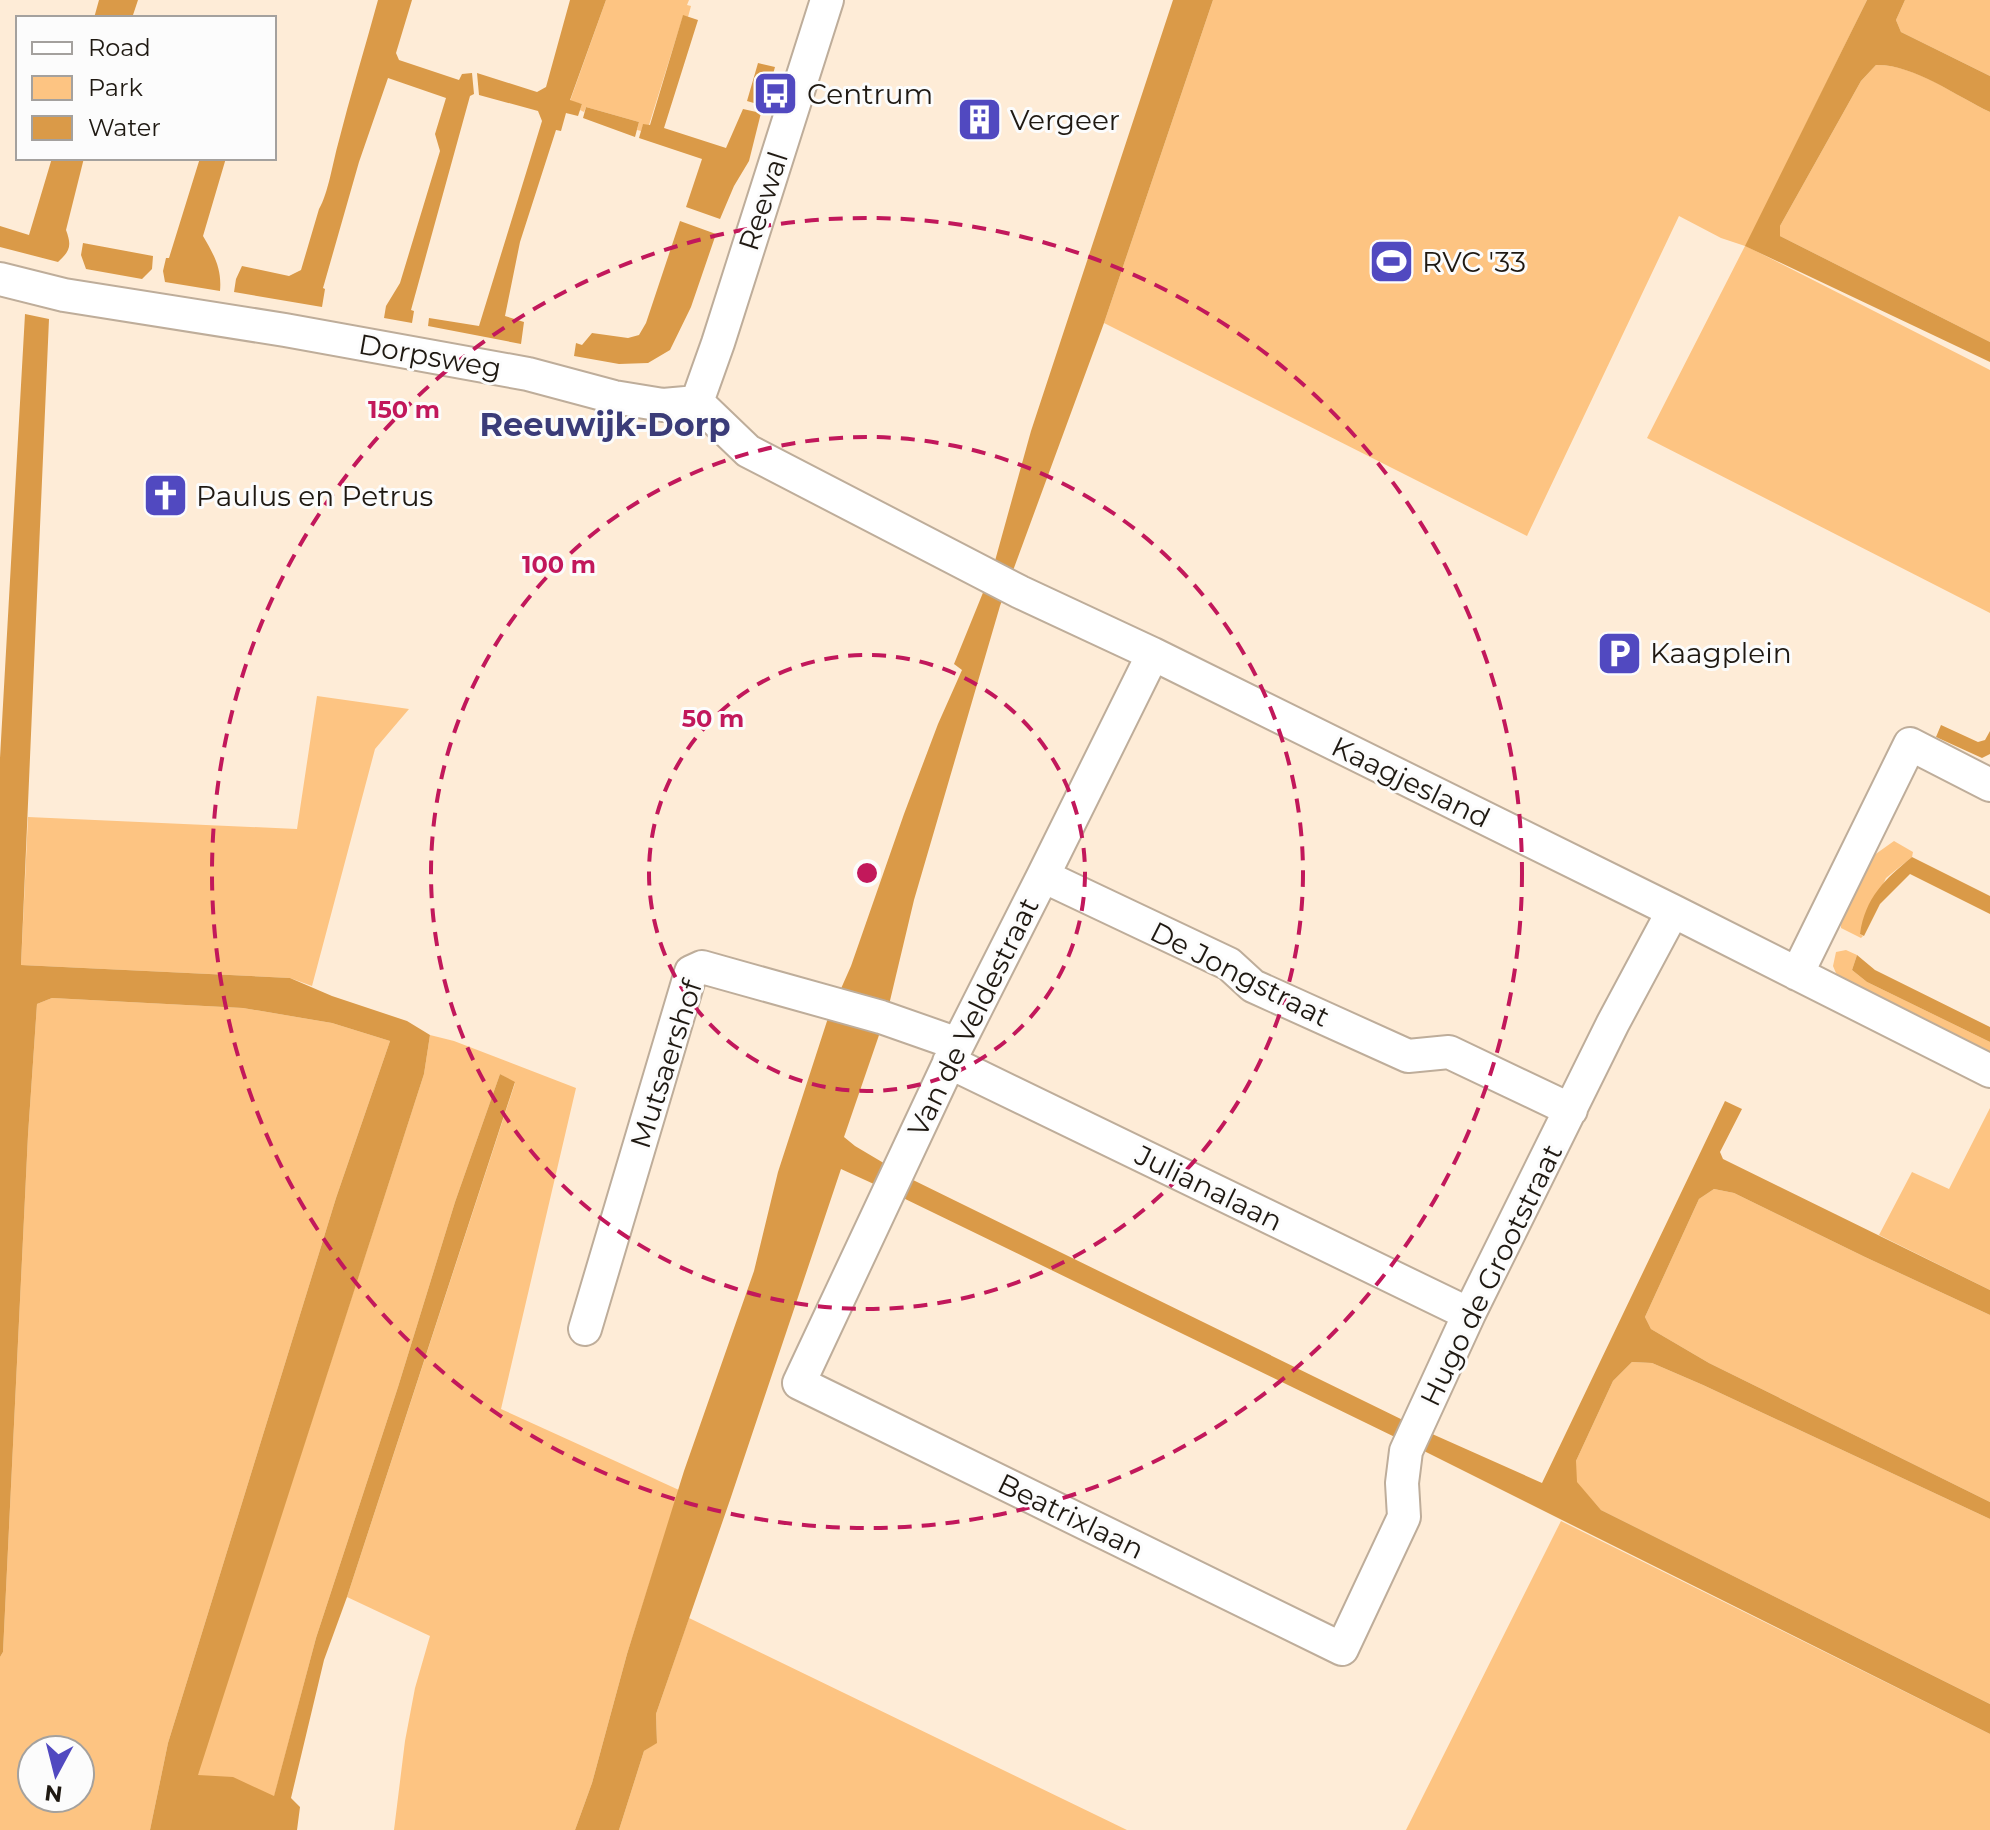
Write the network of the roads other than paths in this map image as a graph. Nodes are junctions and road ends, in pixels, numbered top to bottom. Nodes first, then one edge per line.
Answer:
1 (827, 0) edge
2 (0, 279) edge
3 (697, 402) junction
4 (1153, 654) junction
5 (1990, 785) edge
6 (1043, 876) junction
7 (1673, 911) junction
8 (1797, 974) junction
9 (954, 1053) junction
10 (1990, 1071) edge
11 (1571, 1110) junction
12 (1469, 1314) junction
13 (585, 1329) dead end
14 (799, 1383) joint
15 (1342, 1649) joint

1 - 3 street, Reewal
2 - 3 street, Dorpsweg
3 - 4 street, Kaagjesland
4 - 6 street, Van de Veldestraat
4 - 7 street, Kaagjesland
5 - 8 street
6 - 9 street, Van de Veldestraat
6 - 11 street, De Jongstraat
7 - 8 street, Kaagjesland
7 - 11 street, Hugo de Grootstraat
8 - 10 street, Kaagjesland
9 - 12 street, Julianalaan
9 - 13 street, Mutsaershof
9 - 14 street, Van de Veldestraat
11 - 12 street, Hugo de Grootstraat
12 - 15 street, Hugo de Grootstraat
14 - 15 street, Beatrixlaan

